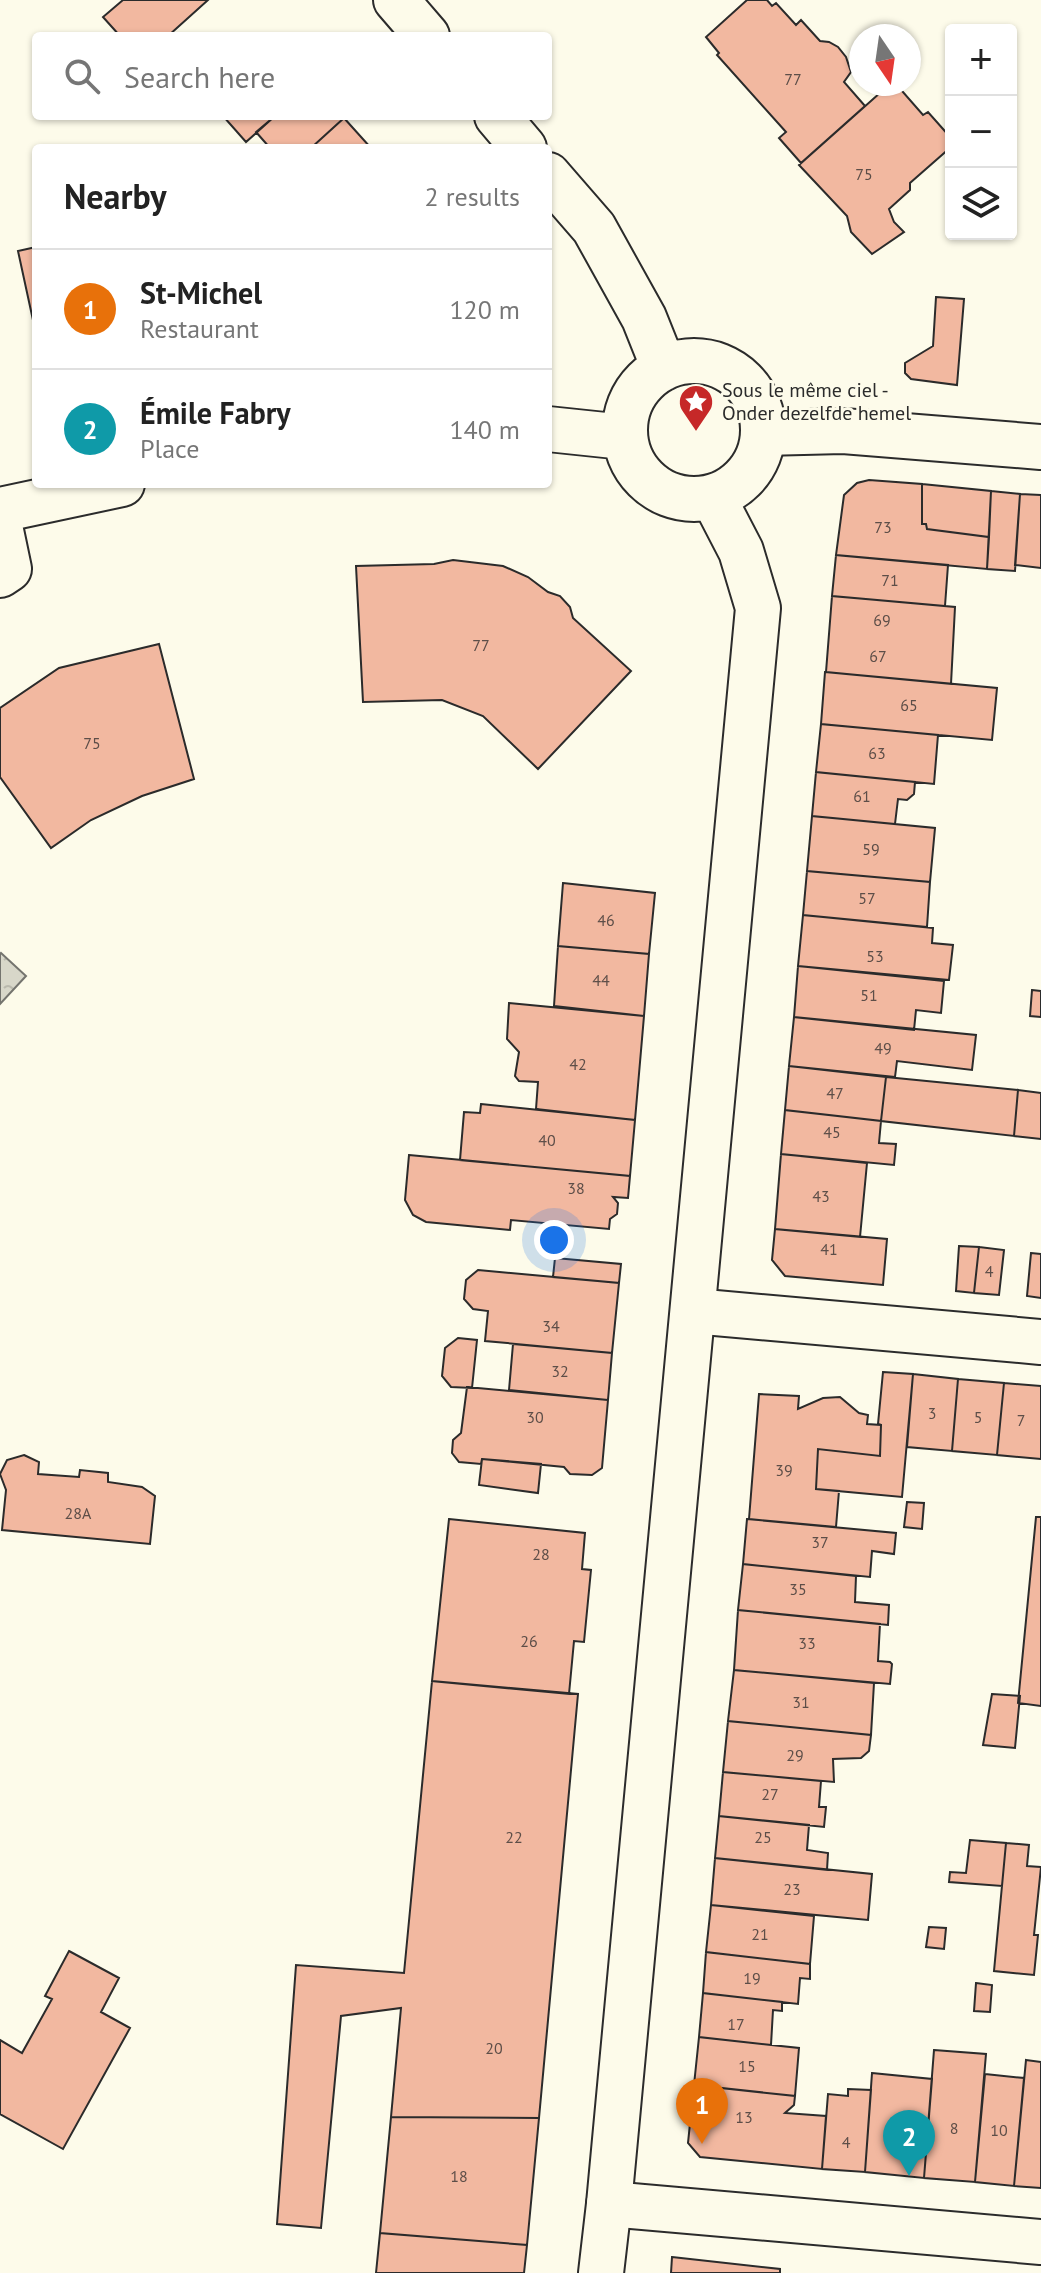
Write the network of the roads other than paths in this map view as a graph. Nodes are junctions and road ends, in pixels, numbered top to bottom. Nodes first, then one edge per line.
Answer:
1 (396, 0) edge
2 (424, 32) edge
3 (500, 120) edge
4 (521, 144) edge
5 (552, 180) edge
6 (664, 368) junction
7 (552, 429) edge
8 (763, 433) junction
9 (624, 437) junction
10 (1041, 447) edge
11 (103, 488) edge
12 (713, 497) junction
13 (0, 510) edge
14 (0, 526) edge
15 (0, 575) edge
16 (693, 1311) junction
17 (1041, 1342) edge
18 (609, 2204) junction
19 (1041, 2242) edge
20 (601, 2273) edge

1 - 2 street
3 - 4 street
5 - 6 street
6 - 8 street
6 - 9 street
7 - 9 street
8 - 10 street
8 - 12 street
9 - 12 street
11 - 13 street
12 - 16 street
14 - 15 street
16 - 17 street
16 - 18 street
18 - 19 street
18 - 20 street

